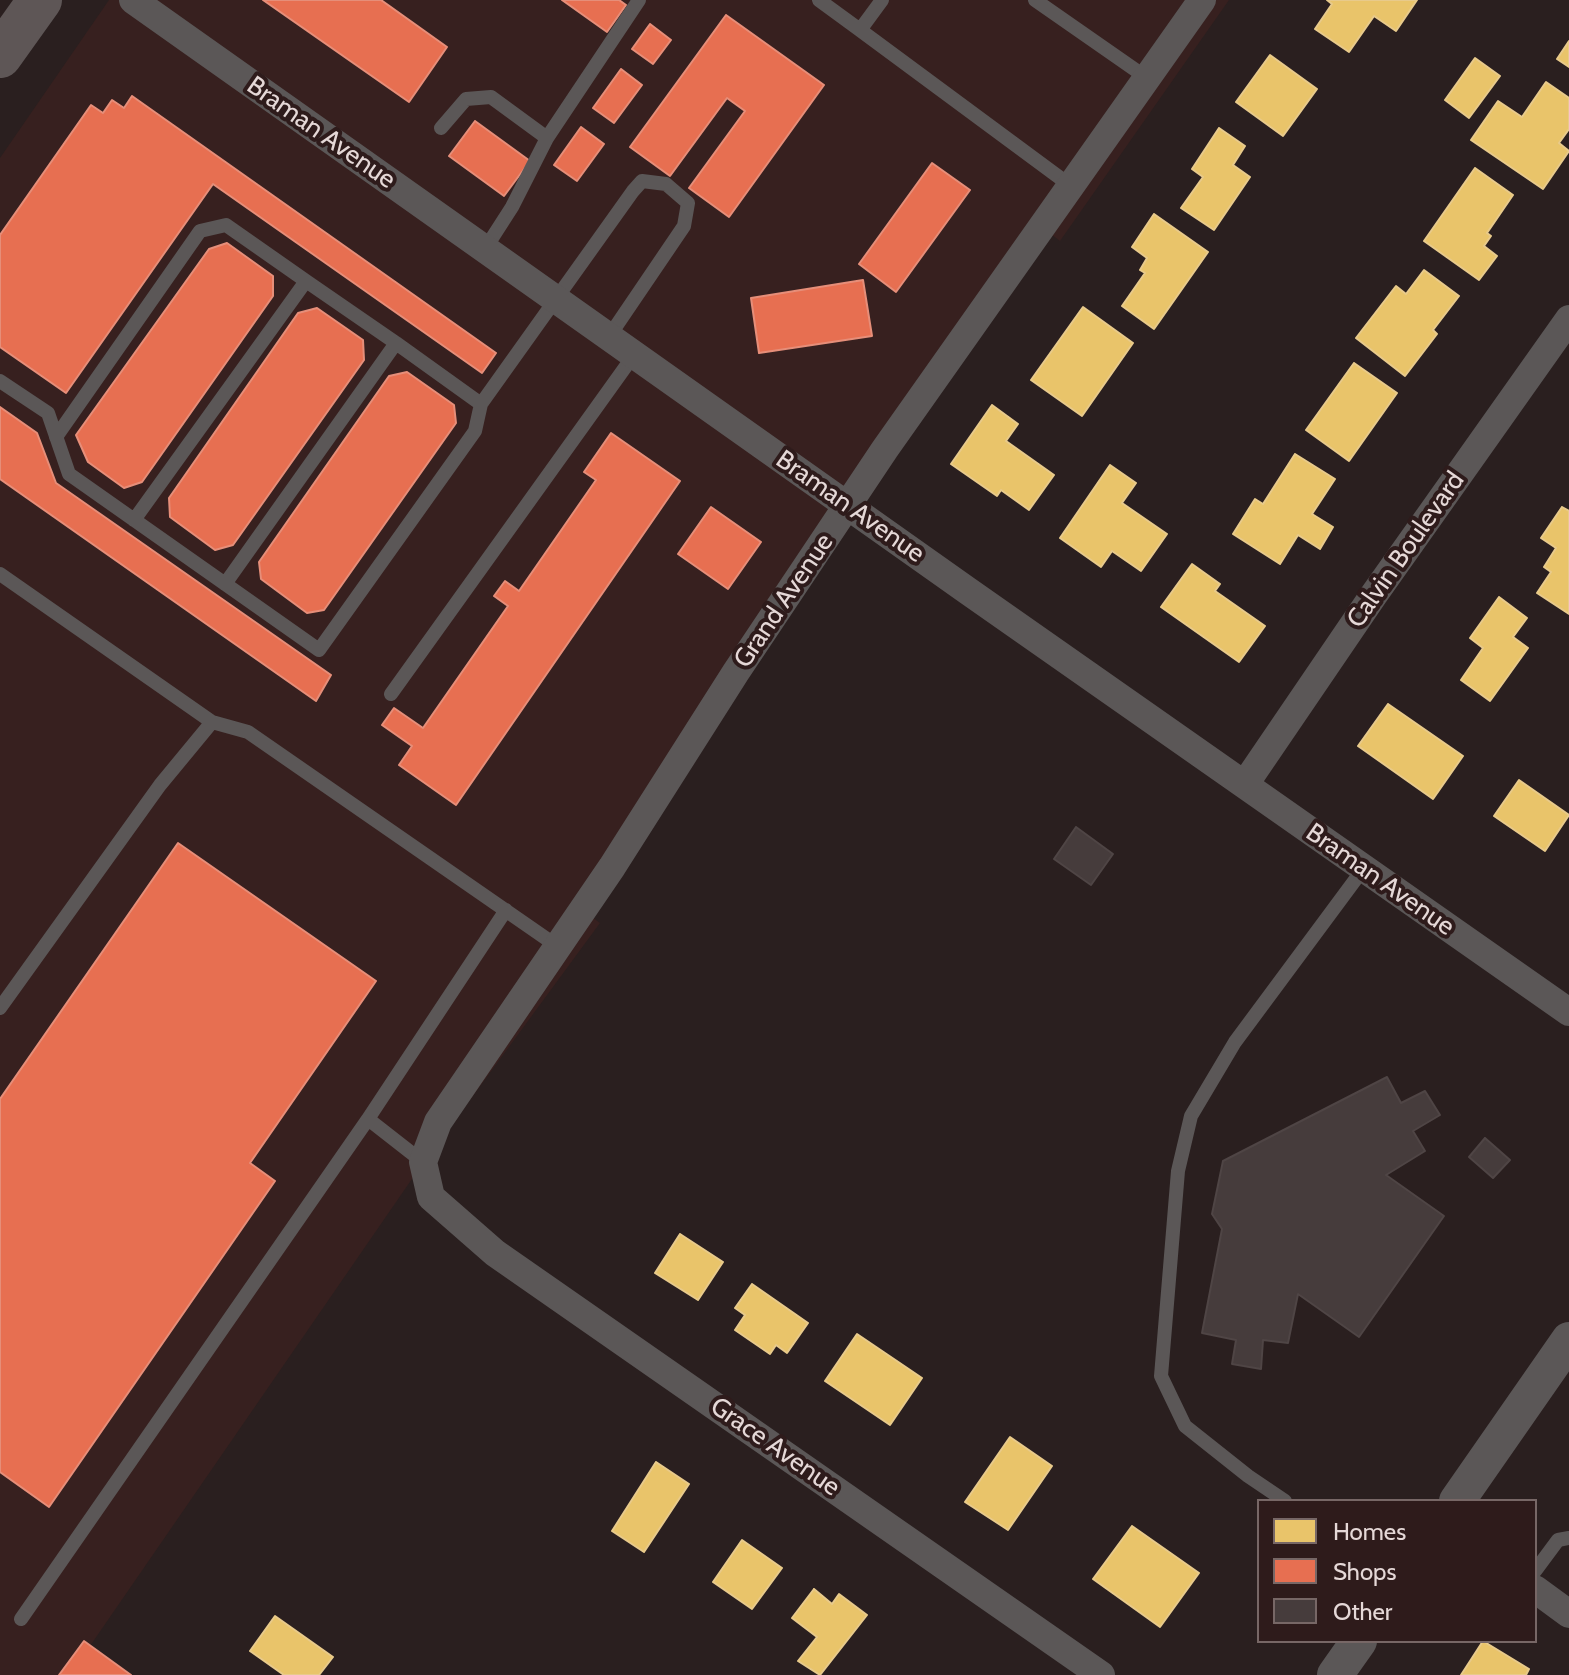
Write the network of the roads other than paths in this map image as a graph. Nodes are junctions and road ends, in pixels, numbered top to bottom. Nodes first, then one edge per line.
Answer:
1 (17, 0) edge
2 (40, 0) edge
3 (133, 0) edge
4 (639, 0) edge
5 (819, 0) edge
6 (882, 0) edge
7 (1035, 0) edge
8 (1202, 0) edge
9 (860, 30) junction
10 (0, 50) edge
11 (0, 56) edge
12 (1147, 78) junction
13 (441, 128) dead end
14 (547, 138) junction
15 (1071, 186) junction
16 (485, 249) junction
17 (306, 281) junction
18 (555, 299) junction
19 (1569, 319) edge
20 (608, 338) junction
21 (396, 343) junction
22 (634, 355) junction
23 (0, 381) edge
24 (481, 404) junction
25 (56, 437) junction
26 (848, 506) junction
27 (134, 520) junction
28 (0, 574) edge
29 (225, 584) junction
30 (391, 694) dead end
31 (212, 722) junction
32 (1245, 784) junction
33 (1364, 868) junction
34 (506, 910) junction
35 (557, 946) junction
36 (0, 1008) edge
37 (1569, 1012) edge
38 (368, 1119) junction
39 (423, 1162) junction
40 (1569, 1340) edge
41 (1282, 1499) edge
42 (1458, 1499) edge
43 (1569, 1538) edge
44 (1537, 1568) edge
45 (1537, 1590) edge
46 (1569, 1614) edge
47 (21, 1619) dead end
48 (1358, 1643) edge
49 (1101, 1675) edge
50 (1335, 1675) edge

1 - 10 main road
2 - 11 main road
3 - 16 street, Braman Avenue
4 - 14 lane
5 - 9 lane
6 - 9 lane
7 - 12 lane
8 - 12 street, Grand Avenue
9 - 15 lane
12 - 15 street, Grand Avenue
13 - 14 lane
14 - 16 lane
15 - 26 street, Grand Avenue
16 - 18 street, Braman Avenue
17 - 21 lane
17 - 25 lane
17 - 27 lane
18 - 20 street, Braman Avenue
18 - 20 lane
18 - 24 lane
19 - 32 street, Calvin Boulevard
20 - 22 street, Braman Avenue
21 - 24 lane
21 - 29 lane
22 - 26 street, Braman Avenue
22 - 30 lane
23 - 25 lane
24 - 29 lane
25 - 27 lane
26 - 32 street, Braman Avenue
26 - 35 street, Grand Avenue
27 - 29 lane
28 - 31 lane
31 - 34 lane
31 - 36 lane
32 - 33 street, Braman Avenue
33 - 37 street, Braman Avenue
33 - 41 lane
34 - 35 lane
34 - 38 lane
35 - 39 street, Grand Avenue
38 - 39 lane
38 - 47 lane
39 - 49 street, Grace Avenue
40 - 42 street
43 - 44 lane
45 - 46 street
48 - 50 street

